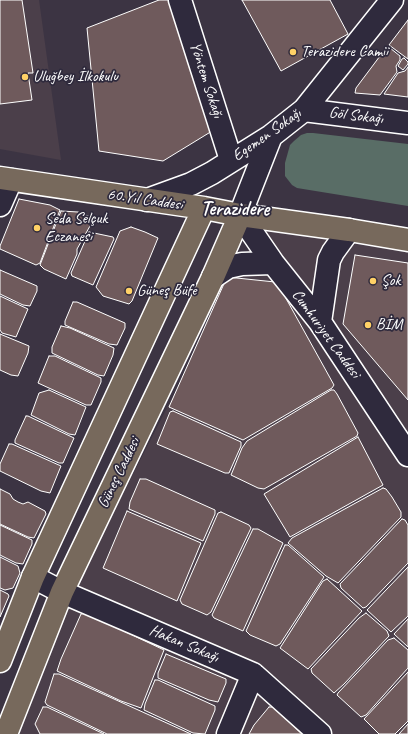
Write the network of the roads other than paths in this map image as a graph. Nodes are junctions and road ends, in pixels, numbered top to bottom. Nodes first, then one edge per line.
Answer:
1 (180, 0) edge
2 (392, 0) edge
3 (304, 110) junction
4 (408, 123) edge
5 (271, 136) junction
6 (231, 160) junction
7 (5, 179) edge
8 (147, 200) junction
9 (0, 205) edge
10 (204, 208) junction
11 (240, 215) junction
12 (348, 230) junction
13 (408, 240) edge
14 (273, 263) junction
15 (213, 277) junction
16 (320, 322) junction
17 (408, 455) edge
18 (33, 577) junction
19 (62, 592) junction
20 (0, 661) edge
21 (252, 674) junction
22 (6, 734) edge
23 (228, 734) edge
24 (320, 734) edge

1 - 6 street, Yöntem Sokağı
2 - 3 street, Egemen Sokağı
3 - 4 street, Göl Sokağı
3 - 5 street, Egemen Sokağı
5 - 6 street, Egemen Sokağı
5 - 11 street
6 - 8 street, Egemen Sokağı
7 - 8 main road, 60.Yıl Caddesi
7 - 9 street
8 - 10 main road, 60.Yıl Caddesi
10 - 11 main road, 60.Yıl Caddesi
10 - 18 main road, Güneş Caddesi
11 - 12 main road, 60.Yıl Caddesi
11 - 14 street, Cumhuriyet Caddesi
11 - 15 main road, Güneş Caddesi
12 - 13 main road, 60.Yıl Caddesi
12 - 16 street
14 - 15 street
14 - 16 street, Cumhuriyet Caddesi
15 - 19 main road, Güneş Caddesi
16 - 17 street, Cumhuriyet Caddesi
18 - 19 street, Hakan Sokağı
18 - 20 main road, Güneş Caddesi
19 - 21 street, Hakan Sokağı
19 - 22 main road, Güneş Caddesi
21 - 23 street
21 - 24 street, Hakan Sokağı

